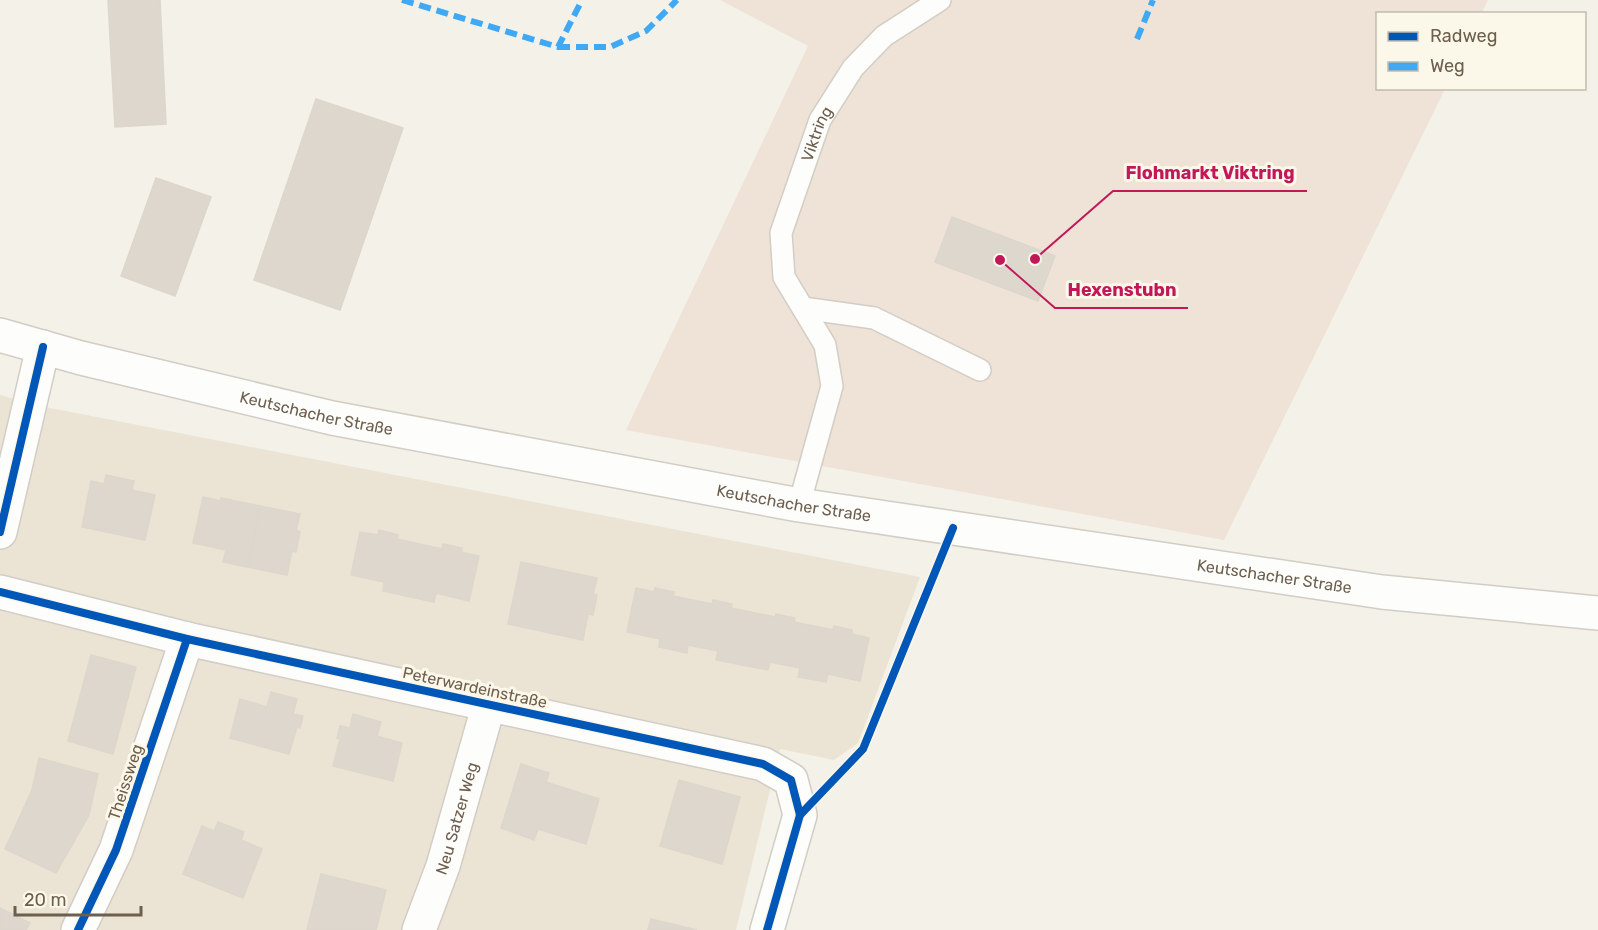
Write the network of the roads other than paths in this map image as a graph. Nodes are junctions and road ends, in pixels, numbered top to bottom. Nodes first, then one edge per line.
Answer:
1 (940, 0) edge
2 (802, 308) junction
3 (0, 335) edge
4 (43, 347) junction
5 (980, 370) dead end
6 (9, 458) edge
7 (800, 505) junction
8 (0, 532) edge
9 (0, 592) edge
10 (1598, 613) edge
11 (186, 639) junction
12 (489, 704) junction
13 (78, 930) edge
14 (419, 930) edge
15 (767, 930) edge

1 - 2 lane, Viktring
2 - 5 lane
2 - 7 lane, Viktring
3 - 4 street, Keutschacher Straße
4 - 6 street
4 - 7 street, Keutschacher Straße
6 - 8 street
7 - 10 street, Keutschacher Straße
9 - 11 street, Peterwardeinstraße
11 - 12 street, Peterwardeinstraße
11 - 13 street, Theissweg
12 - 14 street, Neu Satzer Weg
12 - 15 street, Peterwardeinstraße

